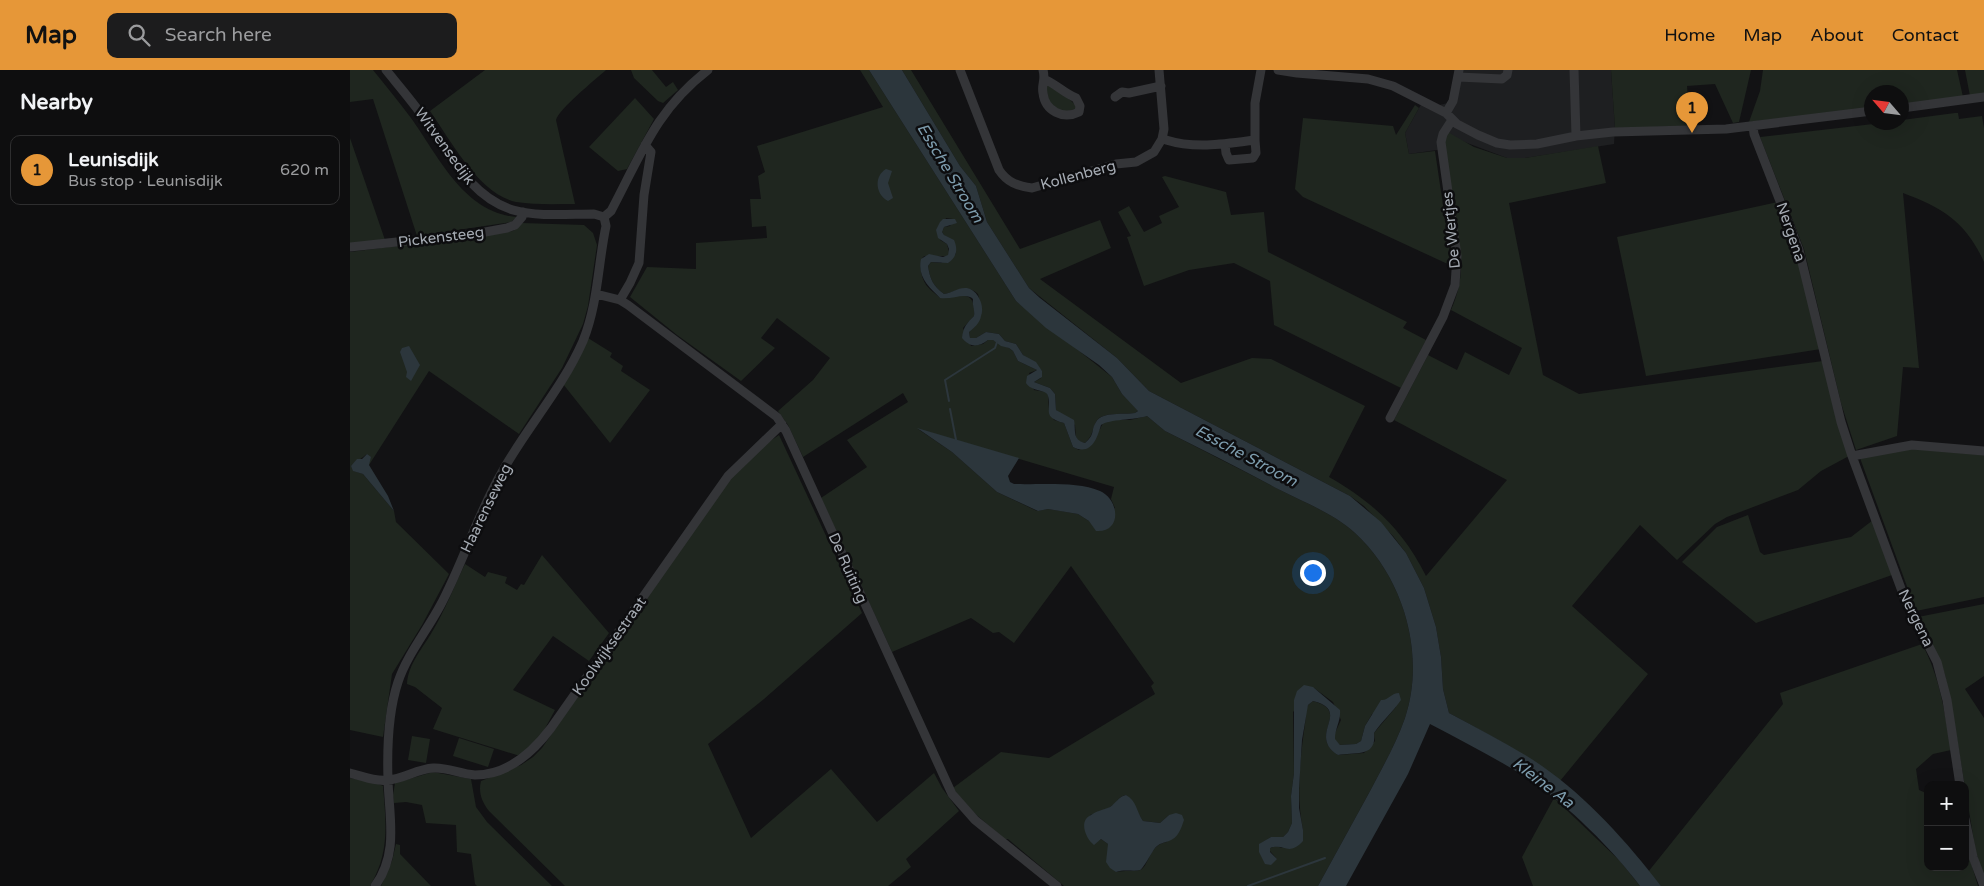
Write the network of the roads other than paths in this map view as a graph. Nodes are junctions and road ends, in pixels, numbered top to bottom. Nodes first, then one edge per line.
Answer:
1 (386, 70) edge
2 (708, 70) edge
3 (960, 70) edge
4 (1043, 70) edge
5 (1159, 70) edge
6 (1261, 70) edge
7 (1278, 70) edge
8 (1508, 70) edge
9 (1574, 70) edge
10 (1458, 74) edge
11 (1046, 80) junction
12 (1161, 86) junction
13 (1984, 97) edge
14 (1114, 98) dead end
15 (1909, 107) edge
16 (1864, 112) edge
17 (1446, 113) junction
18 (1452, 120) junction
19 (1753, 126) junction
20 (1576, 136) junction
21 (1166, 140) dead end
22 (1255, 140) junction
23 (645, 144) junction
24 (1225, 144) junction
25 (523, 212) junction
26 (604, 218) junction
27 (350, 247) edge
28 (596, 294) junction
29 (620, 300) junction
30 (1390, 418) dead end
31 (782, 424) junction
32 (1984, 451) edge
33 (1852, 456) junction
34 (350, 773) edge
35 (388, 780) junction
36 (1959, 781) edge
37 (1966, 826) edge
38 (375, 886) edge
39 (1056, 886) edge
40 (1984, 886) edge

1 - 25 street, Witvensedijk
2 - 23 street
3 - 12 street, Kollenberg
4 - 11 street
5 - 12 street, Kollenberg
6 - 22 street
7 - 17 street
8 - 10 street
9 - 20 street
10 - 17 street
11 - 11 street
12 - 14 street
13 - 15 street
16 - 19 street
17 - 18 street
18 - 20 street
18 - 30 street, De Wertjes
19 - 20 street
19 - 33 street, Nergena
21 - 24 street
22 - 24 street
22 - 24 street
23 - 26 street
23 - 29 street
25 - 26 street, Witvensedijk
25 - 27 street, Pickensteeg
26 - 28 street, Haarenseweg
28 - 29 street, De Ruiting
28 - 35 street, Haarenseweg
29 - 31 street, De Ruiting
31 - 35 street, Koolwijksestraat
31 - 39 street, De Ruiting
32 - 33 street
33 - 36 street, Nergena
34 - 35 street
35 - 38 street, Haarenseweg
37 - 40 street

